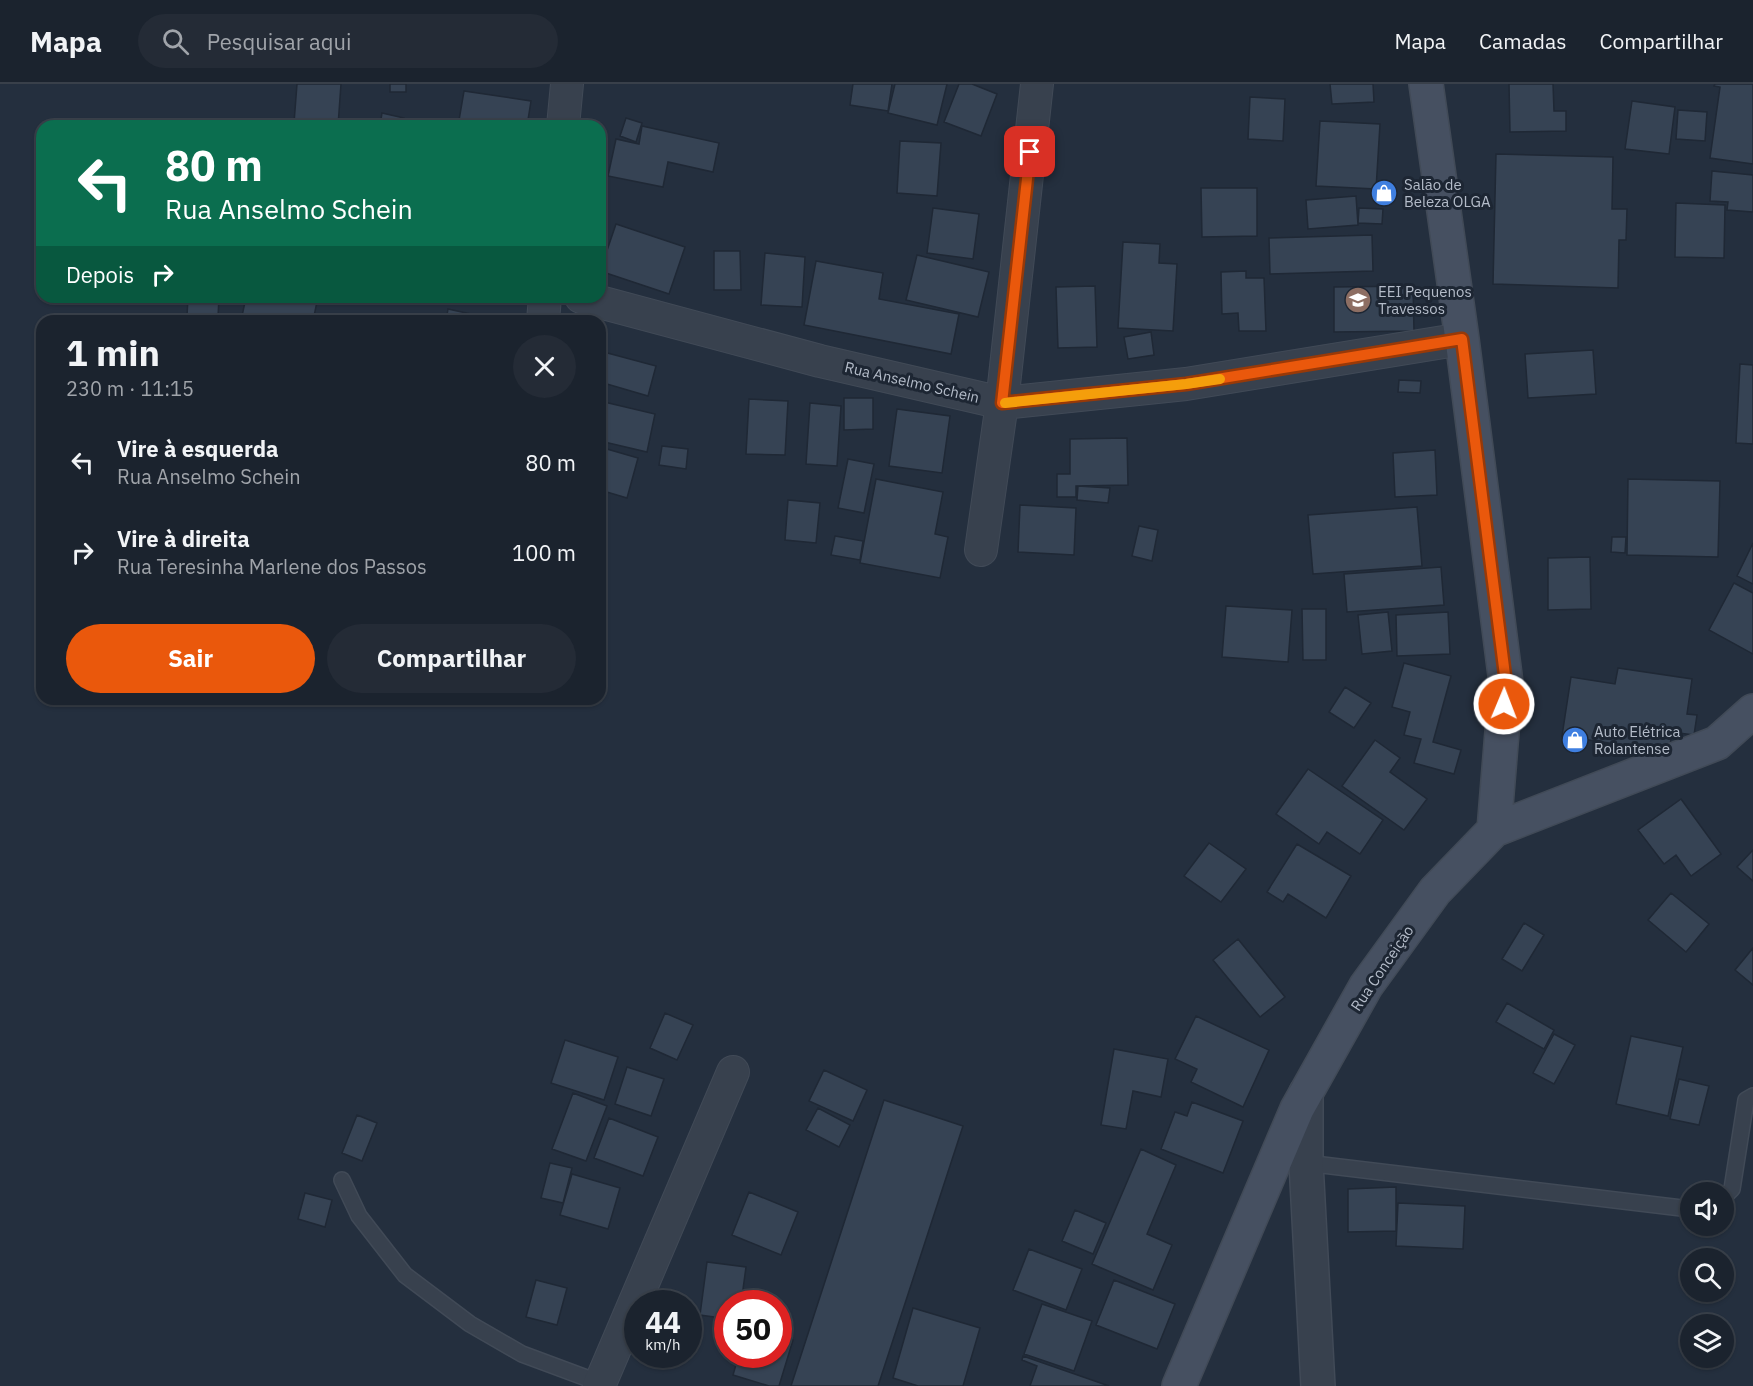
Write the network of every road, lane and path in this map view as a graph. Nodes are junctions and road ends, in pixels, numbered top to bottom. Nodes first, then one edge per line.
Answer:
1 (567, 84) edge
2 (1037, 84) edge
3 (1426, 84) edge
4 (563, 120) edge
5 (603, 303) edge
6 (1462, 339) junction
7 (1002, 403) junction
8 (981, 550) dead end
9 (1753, 711) edge
10 (1494, 830) junction
11 (733, 1072) dead end
12 (1306, 1093) junction
13 (1753, 1096) edge
14 (1305, 1163) junction
15 (342, 1180) dead end
16 (1733, 1182) edge
17 (1680, 1208) edge
18 (603, 1385) edge
19 (1179, 1386) edge
20 (1317, 1386) edge

1 - 4 street
2 - 7 street
3 - 6 main road
5 - 7 street, Rua Anselmo Schein
6 - 7 street, Rua Anselmo Schein
6 - 10 main road
7 - 8 street
9 - 10 main road, Rua Conceição
10 - 12 main road, Rua Conceição
11 - 18 street
12 - 14 street
12 - 19 main road, Rua Conceição
13 - 16 lane
14 - 17 lane
14 - 20 street
15 - 18 lane

